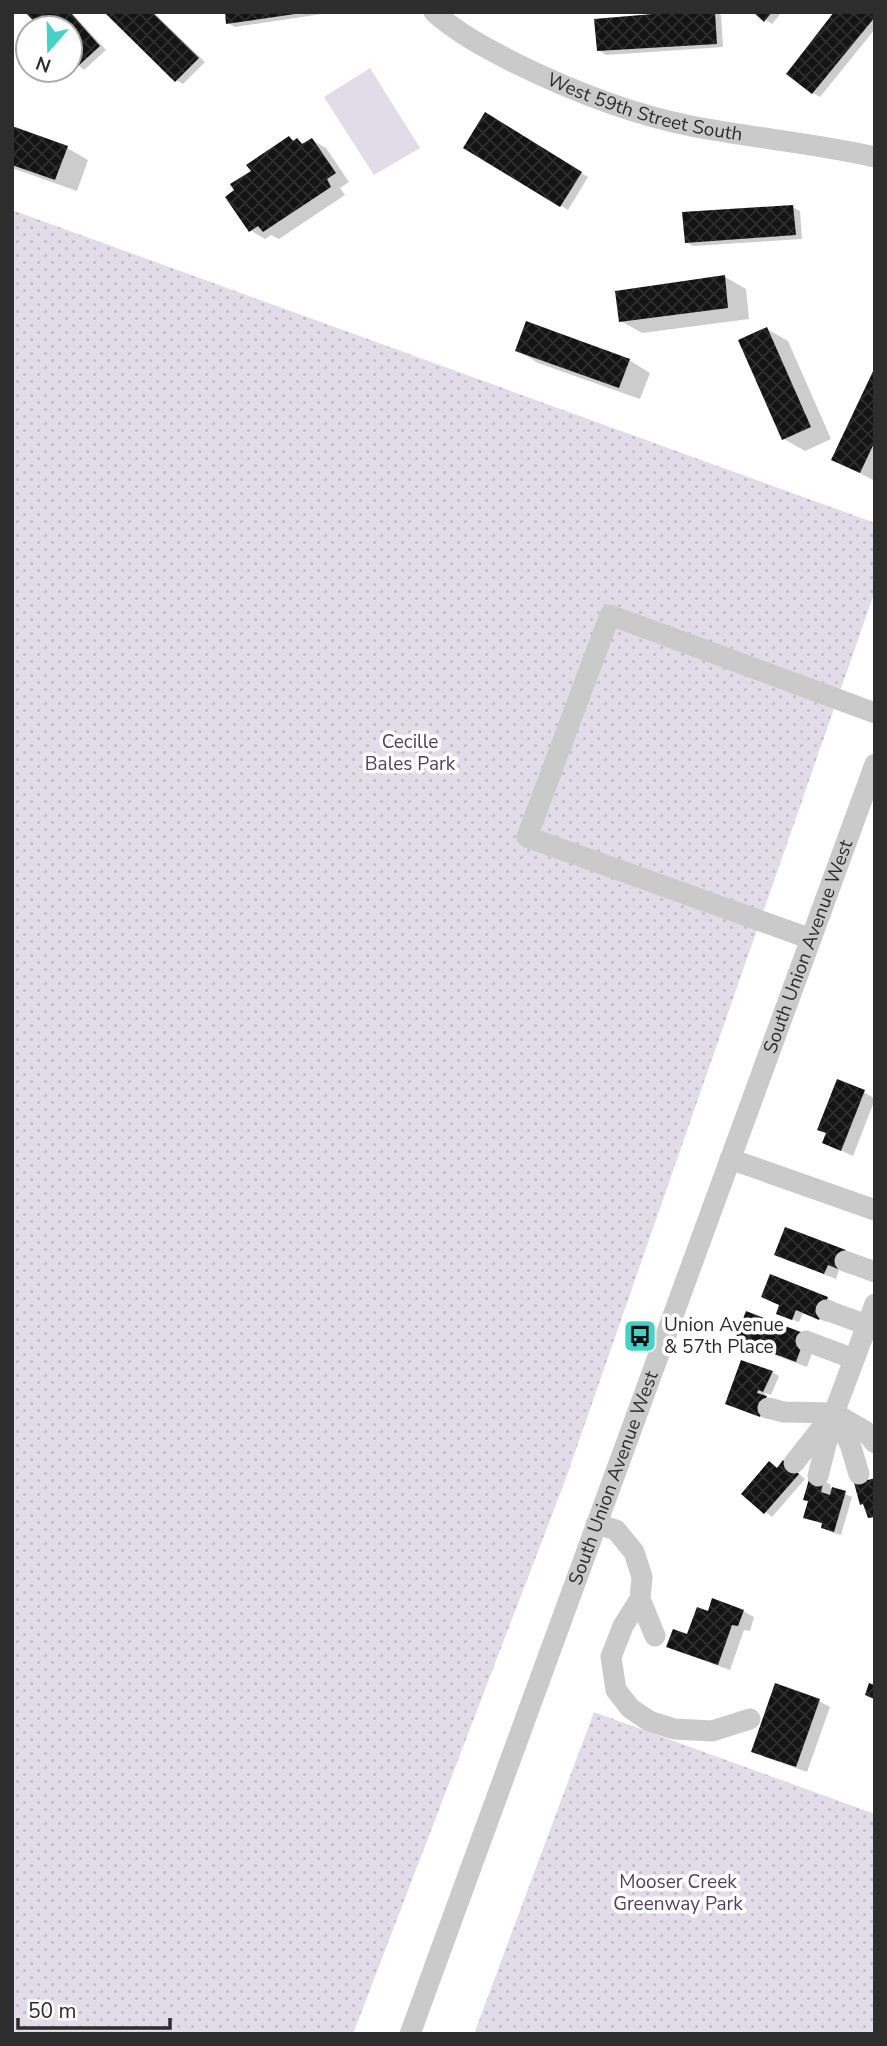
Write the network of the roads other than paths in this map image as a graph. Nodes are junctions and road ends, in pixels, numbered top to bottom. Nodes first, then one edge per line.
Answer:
1 (434, 12) edge
2 (875, 157) edge
3 (875, 713) edge
4 (875, 764) edge
5 (811, 939) junction
6 (730, 1159) junction
7 (875, 1210) edge
8 (845, 1261) dead end
9 (875, 1272) edge
10 (875, 1304) edge
11 (826, 1310) dead end
12 (806, 1341) dead end
13 (864, 1342) edge
14 (768, 1408) dead end
15 (834, 1413) junction
16 (875, 1443) edge
17 (794, 1463) dead end
18 (859, 1474) dead end
19 (818, 1476) dead end
20 (596, 1524) junction
21 (640, 1599) junction
22 (655, 1636) dead end
23 (750, 1719) dead end
24 (410, 2034) edge

1 - 2 street, West 59th Street South
3 - 5 street
4 - 5 street, South Union Avenue West
5 - 6 street, South Union Avenue West
6 - 7 street
6 - 20 street, South Union Avenue West
8 - 9 street
10 - 13 street
11 - 13 street
12 - 13 street
13 - 15 street
14 - 15 street
15 - 16 street
15 - 17 street
15 - 18 street
15 - 19 street
20 - 21 street
20 - 24 street, South Union Avenue West
21 - 22 street
21 - 23 street

